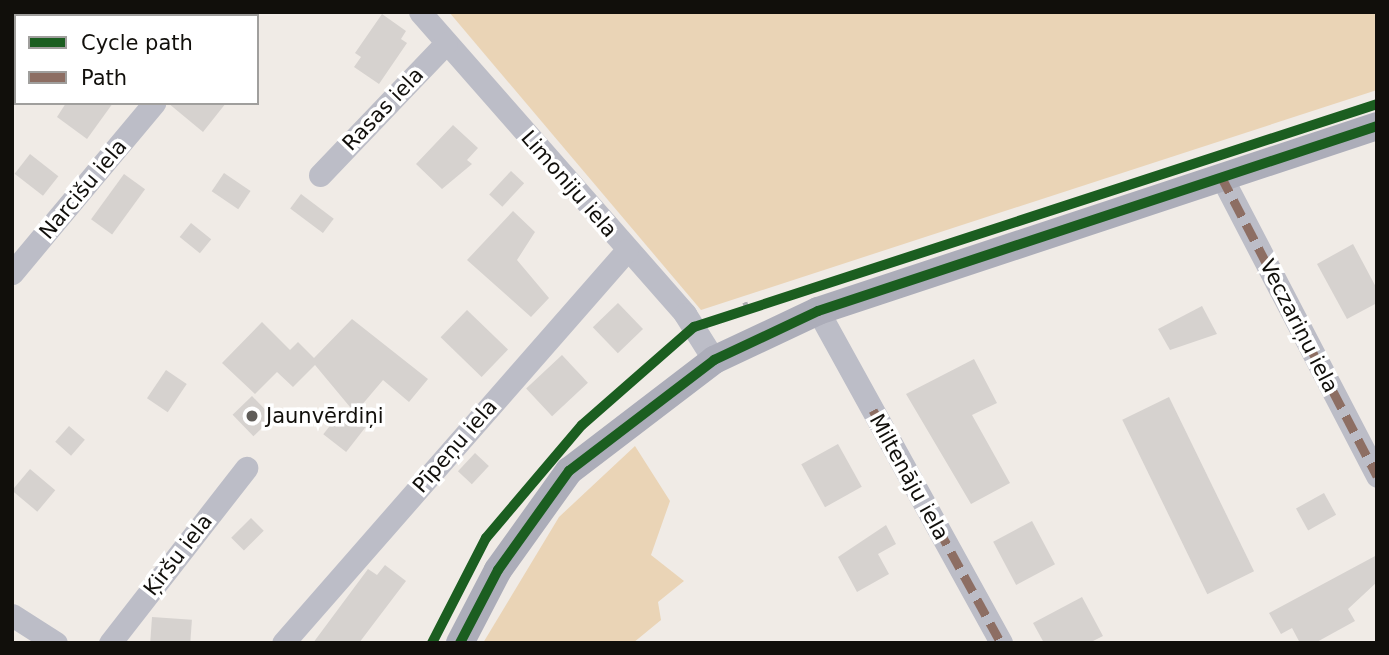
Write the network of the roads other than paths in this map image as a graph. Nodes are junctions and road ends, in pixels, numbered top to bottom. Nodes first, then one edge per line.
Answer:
1 (420, 12) edge
2 (446, 43) junction
3 (152, 105) edge
4 (1377, 126) edge
5 (320, 175) dead end
6 (1221, 176) junction
7 (627, 250) junction
8 (12, 274) edge
9 (818, 311) junction
10 (713, 359) junction
11 (246, 468) dead end
12 (1377, 476) edge
13 (12, 615) edge
14 (57, 643) edge
15 (110, 643) edge
16 (283, 643) edge
17 (460, 643) edge
18 (1000, 643) edge

1 - 2 street, Limoniju iela
2 - 5 street, Rasas iela
2 - 7 street, Limoniju iela
3 - 8 street, Narcišu iela
4 - 6 main road
6 - 9 main road
6 - 12 street, Veczariņu iela
7 - 10 street, Limoniju iela
7 - 16 street, Pīpeņu iela
9 - 10 main road
9 - 18 street, Miltenāju iela
10 - 17 main road
11 - 15 street, Ķiršu iela
13 - 14 street

